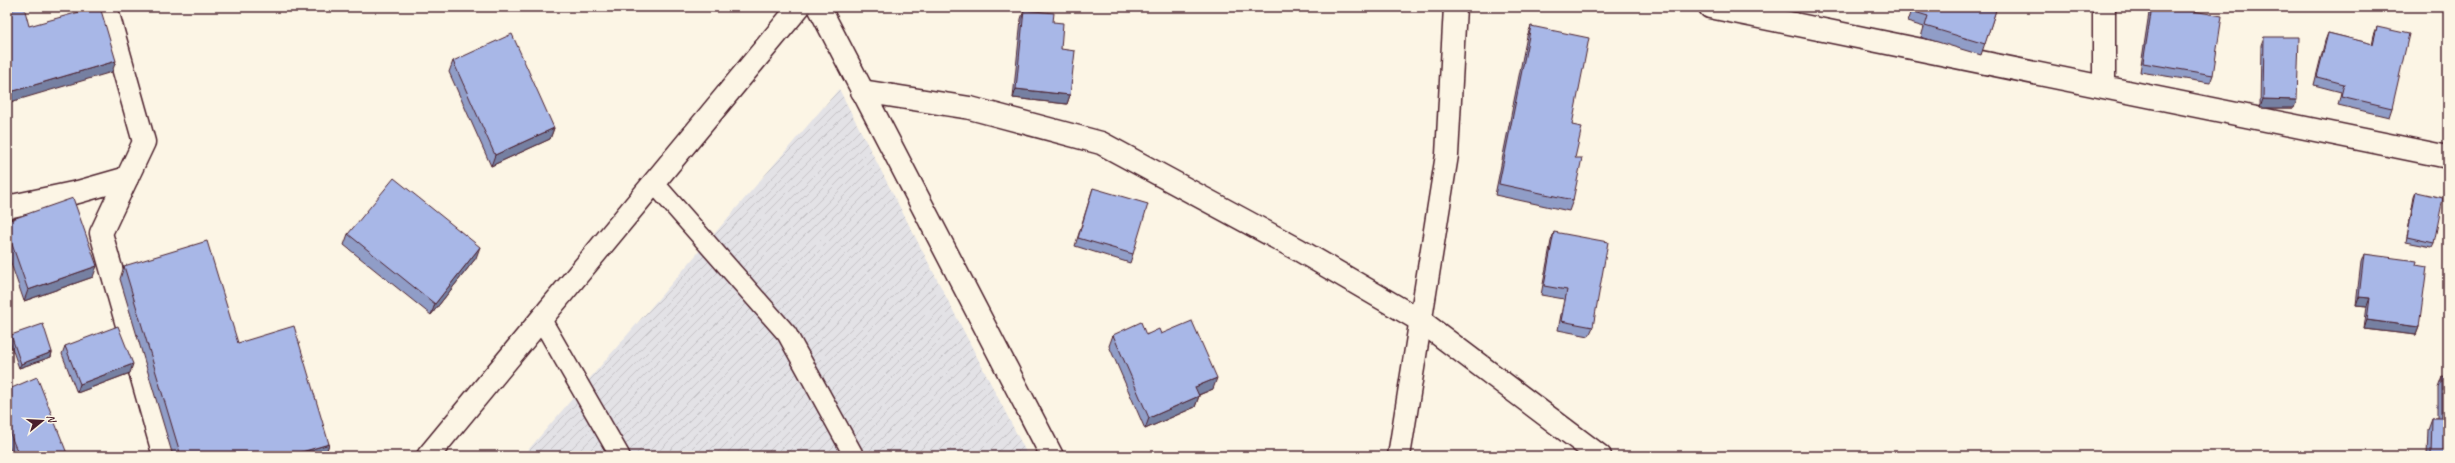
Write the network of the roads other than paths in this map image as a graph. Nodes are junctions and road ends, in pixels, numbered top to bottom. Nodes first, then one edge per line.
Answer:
1 (106, 7) edge
2 (799, 7) edge
3 (819, 7) edge
4 (1455, 7) edge
5 (1710, 7) edge
6 (2104, 7) edge
7 (2104, 86) junction
8 (862, 91) junction
9 (2448, 157) edge
10 (127, 178) junction
11 (654, 183) junction
12 (7, 207) edge
13 (541, 319) junction
14 (1420, 321) junction
15 (164, 456) edge
16 (428, 456) edge
17 (620, 456) edge
18 (854, 456) edge
19 (1052, 456) edge
20 (1399, 456) edge
21 (1600, 456) edge

1 - 10 street
2 - 11 street
3 - 8 street
4 - 14 street
5 - 7 street
6 - 7 street
7 - 9 street
8 - 14 street
8 - 19 street
10 - 12 street
10 - 15 street
11 - 13 street
11 - 18 lane
13 - 16 street
13 - 17 lane
14 - 20 street
14 - 21 street

